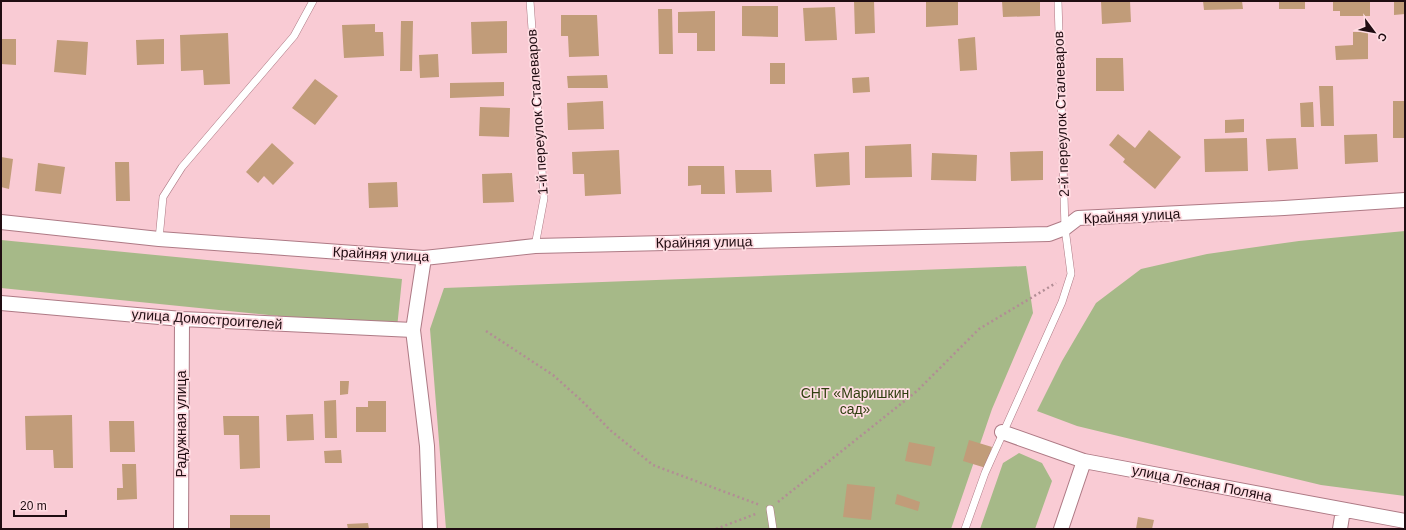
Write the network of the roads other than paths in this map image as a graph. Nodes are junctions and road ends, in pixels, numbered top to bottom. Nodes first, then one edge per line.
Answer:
1 (313, 1) edge
2 (530, 1) edge
3 (1058, 1) edge
4 (1405, 200) edge
5 (1, 222) edge
6 (1065, 228) junction
7 (159, 239) junction
8 (535, 246) junction
9 (424, 258) junction
10 (1, 303) edge
11 (182, 319) junction
12 (413, 330) junction
13 (1002, 432) junction
14 (1084, 461) junction
15 (770, 509) road end
16 (1343, 510) junction
17 (1405, 521) edge
18 (181, 529) edge
19 (430, 529) edge
20 (773, 529) edge
21 (965, 529) edge
22 (1061, 529) edge
23 (1340, 529) edge

1 - 7 lane
2 - 8 lane, 1-й переулок Сталеваров
3 - 6 lane, 2-й переулок Сталеваров
4 - 6 street, Крайняя улица
5 - 7 street, Крайняя улица
6 - 8 street, Крайняя улица
6 - 13 lane, 2-й переулок Сталеваров
7 - 9 street, Крайняя улица
8 - 9 street, Крайняя улица
9 - 12 street
10 - 11 street, улица Домостроителей
11 - 12 street, улица Домостроителей
11 - 18 street, Радужная улица
12 - 19 street
13 - 14 street, улица Лесная Поляна
13 - 21 lane
14 - 16 street, улица Лесная Поляна
14 - 22 street
15 - 20 lane
16 - 17 street, улица Лесная Поляна
16 - 23 street

